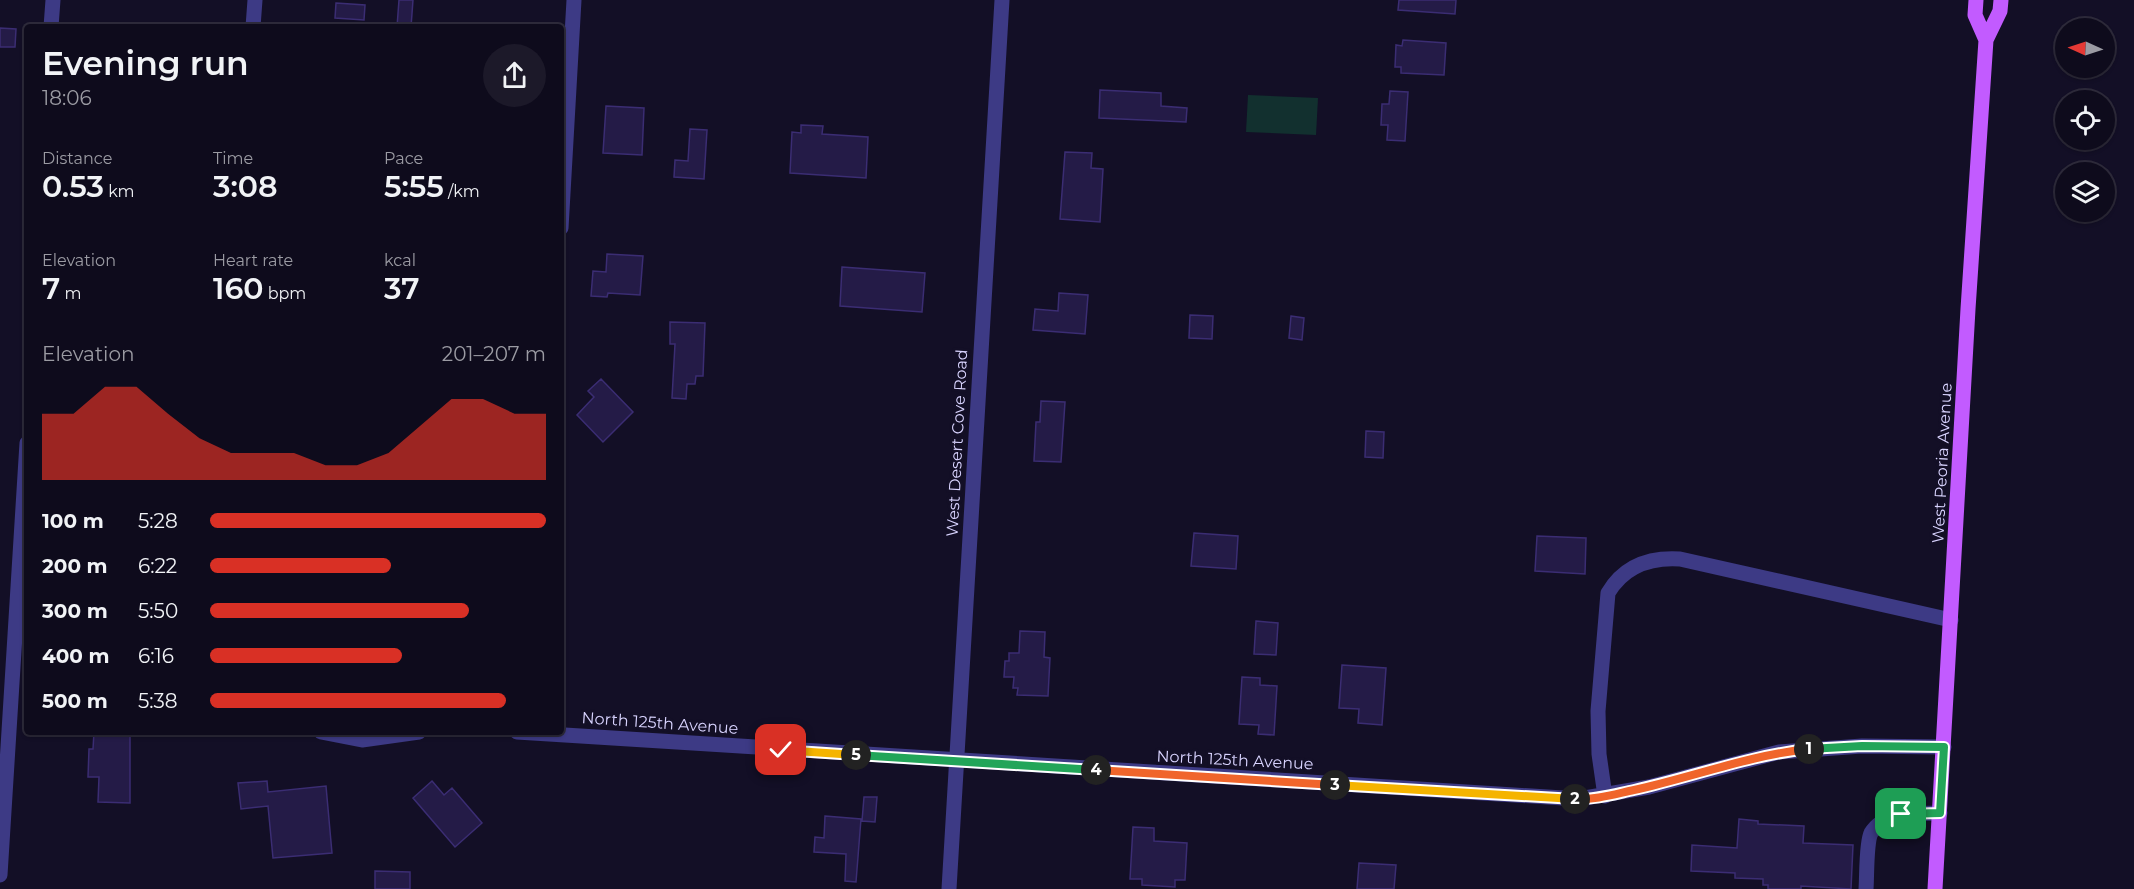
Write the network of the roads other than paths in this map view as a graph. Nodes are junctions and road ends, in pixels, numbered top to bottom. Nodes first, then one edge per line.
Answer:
1 (53, 0) edge
2 (255, 0) edge
3 (574, 0) edge
4 (1002, 0) edge
5 (1976, 0) edge
6 (2001, 0) edge
7 (51, 24) edge
8 (253, 24) edge
9 (1986, 40) junction
10 (564, 175) edge
11 (24, 529) edge
12 (1951, 620) junction
13 (20, 664) edge
14 (563, 735) edge
15 (1944, 747) junction
16 (957, 761) junction
17 (1605, 796) junction
18 (1940, 813) junction
19 (0, 875) edge
20 (949, 889) edge
21 (1866, 889) edge
22 (1935, 889) edge

1 - 7 street
2 - 8 street
3 - 10 street
4 - 16 street, West Desert Cove Road
5 - 9 main road, West Peoria Avenue
6 - 9 main road, West Peoria Avenue
9 - 12 main road, West Peoria Avenue
11 - 13 street
12 - 15 main road, West Peoria Avenue
12 - 17 street
13 - 19 street
14 - 16 street, North 125th Avenue
15 - 17 street, North 125th Avenue
15 - 18 main road, West Peoria Avenue
16 - 17 street, North 125th Avenue
16 - 20 street, West Desert Cove Road
18 - 21 street
18 - 22 main road, West Peoria Avenue

